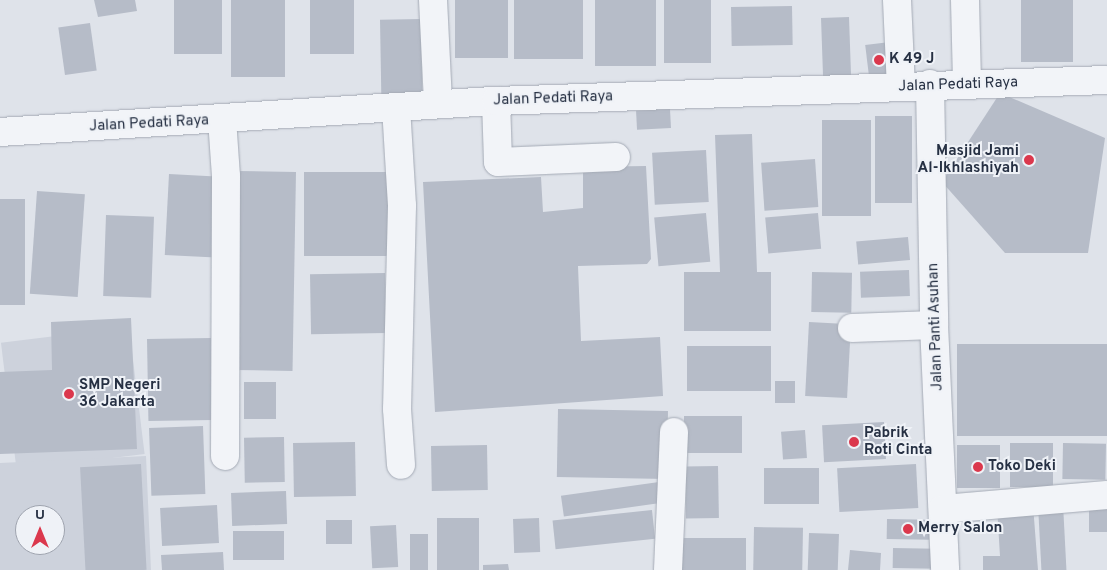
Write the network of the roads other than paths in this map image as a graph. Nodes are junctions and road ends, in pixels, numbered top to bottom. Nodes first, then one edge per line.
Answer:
1 (433, 0) edge
2 (897, 0) edge
3 (965, 0) edge
4 (1107, 80) edge
5 (930, 84) junction
6 (967, 84) junction
7 (901, 87) junction
8 (496, 100) junction
9 (438, 104) junction
10 (396, 106) junction
11 (222, 119) junction
12 (0, 132) edge
13 (616, 157) dead end
14 (934, 325) junction
15 (852, 328) dead end
16 (674, 432) dead end
17 (225, 456) dead end
18 (401, 465) dead end
19 (1107, 495) edge
20 (943, 509) junction
21 (668, 570) edge
22 (945, 570) edge

1 - 9 street
2 - 7 street
3 - 6 street
4 - 6 street, Jalan Pedati Raya
5 - 6 street, Jalan Pedati Raya
5 - 7 street, Jalan Pedati Raya
5 - 14 street, Jalan Panti Asuhan
7 - 8 street, Jalan Pedati Raya
8 - 9 street, Jalan Pedati Raya
8 - 13 street
9 - 10 street, Jalan Pedati Raya
10 - 11 street, Jalan Pedati Raya
10 - 18 street
11 - 12 street, Jalan Pedati Raya
11 - 17 street
14 - 15 street
14 - 20 street, Jalan Panti Asuhan
16 - 21 street
19 - 20 street
20 - 22 street, Jalan Panti Asuhan

